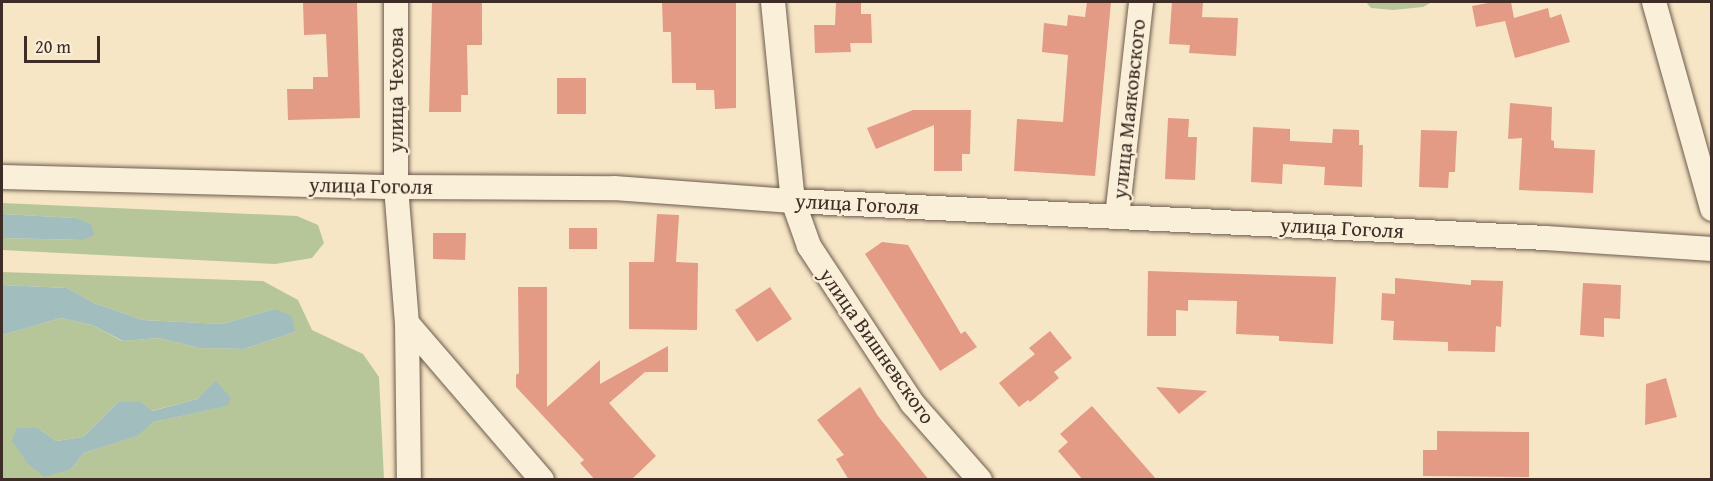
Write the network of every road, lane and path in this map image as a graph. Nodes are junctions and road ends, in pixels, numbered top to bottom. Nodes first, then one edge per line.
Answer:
1 (396, 2) edge
2 (773, 2) edge
3 (1141, 2) edge
4 (1653, 2) edge
5 (2, 177) edge
6 (396, 187) junction
7 (793, 201) junction
8 (1712, 209) edge
9 (1117, 217) junction
10 (1712, 249) edge
11 (407, 323) junction
12 (409, 480) edge
13 (542, 480) edge
14 (980, 480) edge

1 - 6 street, улица Чехова
2 - 7 street, улица Вишневского
3 - 9 street, улица Маяковского
4 - 8 street
5 - 6 street, улица Гоголя
6 - 7 street, улица Гоголя
6 - 11 street, улица Чехова
7 - 9 street, улица Гоголя
7 - 14 street, улица Вишневского
9 - 10 street, улица Гоголя
11 - 12 street, улица Чехова
11 - 13 street

